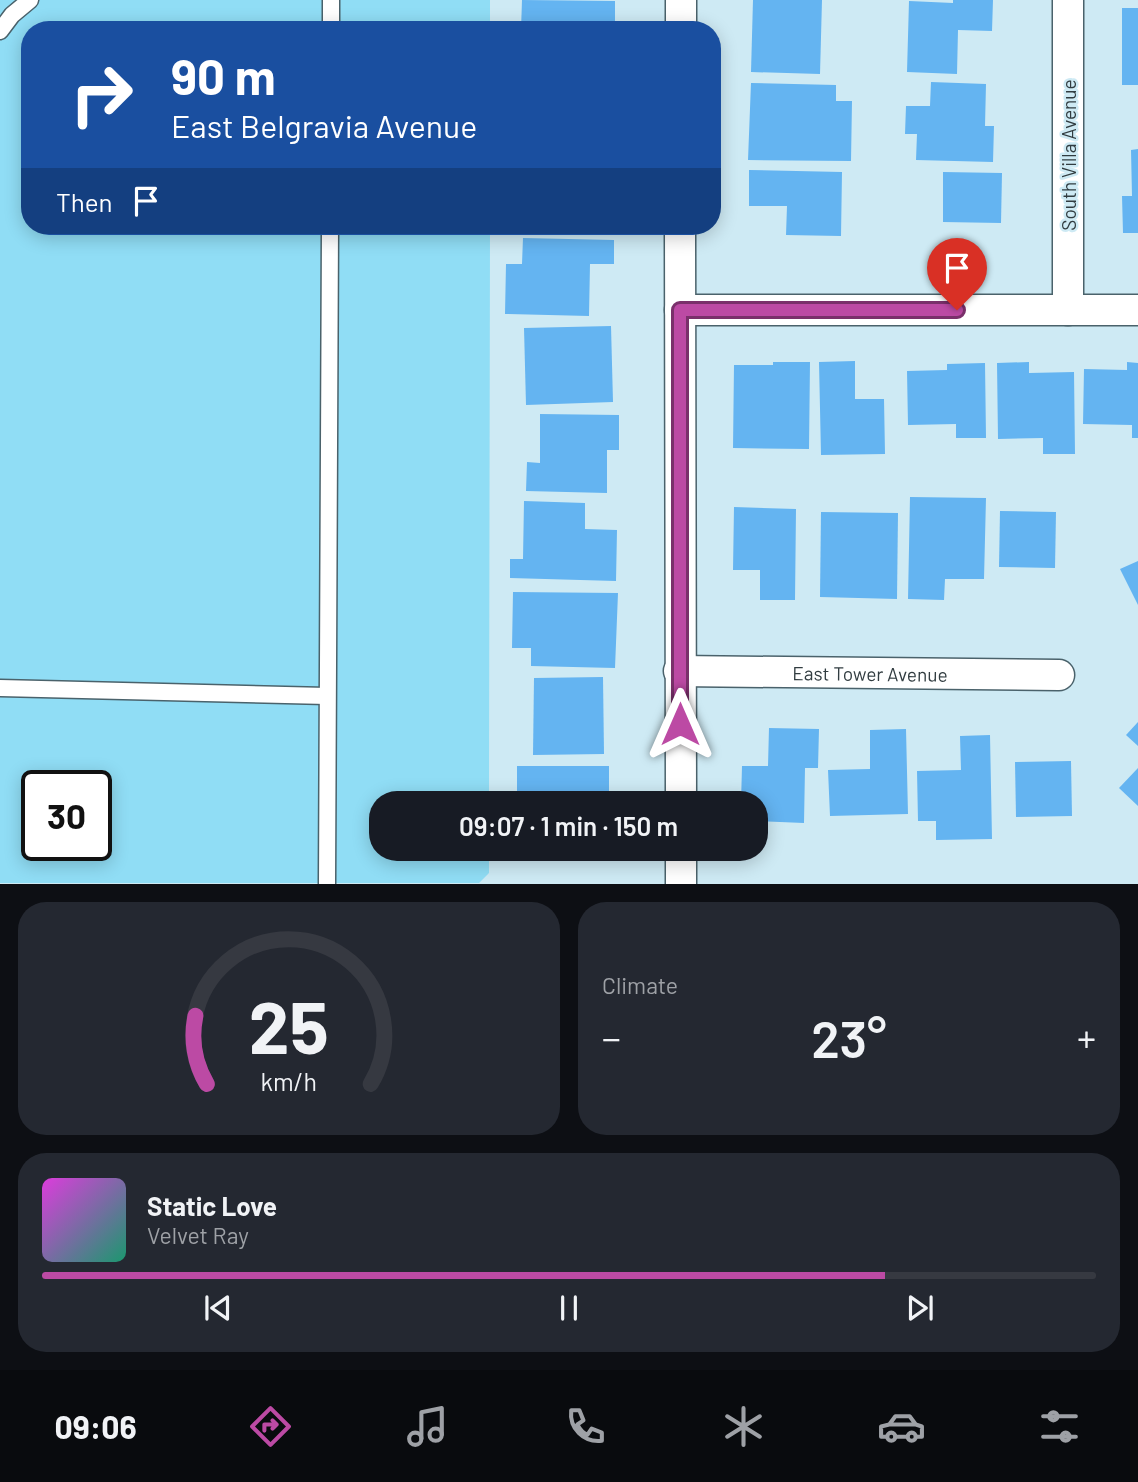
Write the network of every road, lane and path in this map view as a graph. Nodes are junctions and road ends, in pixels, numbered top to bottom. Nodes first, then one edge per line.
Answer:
1 (30, 0) edge
2 (331, 0) edge
3 (681, 0) edge
4 (1068, 0) edge
5 (331, 21) edge
6 (681, 21) edge
7 (0, 31) edge
8 (330, 235) edge
9 (680, 235) edge
10 (680, 310) junction
11 (1068, 310) junction
12 (1138, 310) edge
13 (679, 671) junction
14 (1059, 676) dead end
15 (0, 688) edge
16 (327, 696) junction
17 (681, 791) edge
18 (681, 861) edge
19 (327, 884) edge
20 (681, 884) edge

1 - 7 lane
2 - 5 lane
3 - 6 street
4 - 11 street, South Villa Avenue
8 - 16 lane
9 - 10 street
10 - 11 street
10 - 13 street
11 - 12 street
13 - 14 street, East Tower Avenue
13 - 17 street
15 - 16 lane
16 - 19 lane
18 - 20 street

